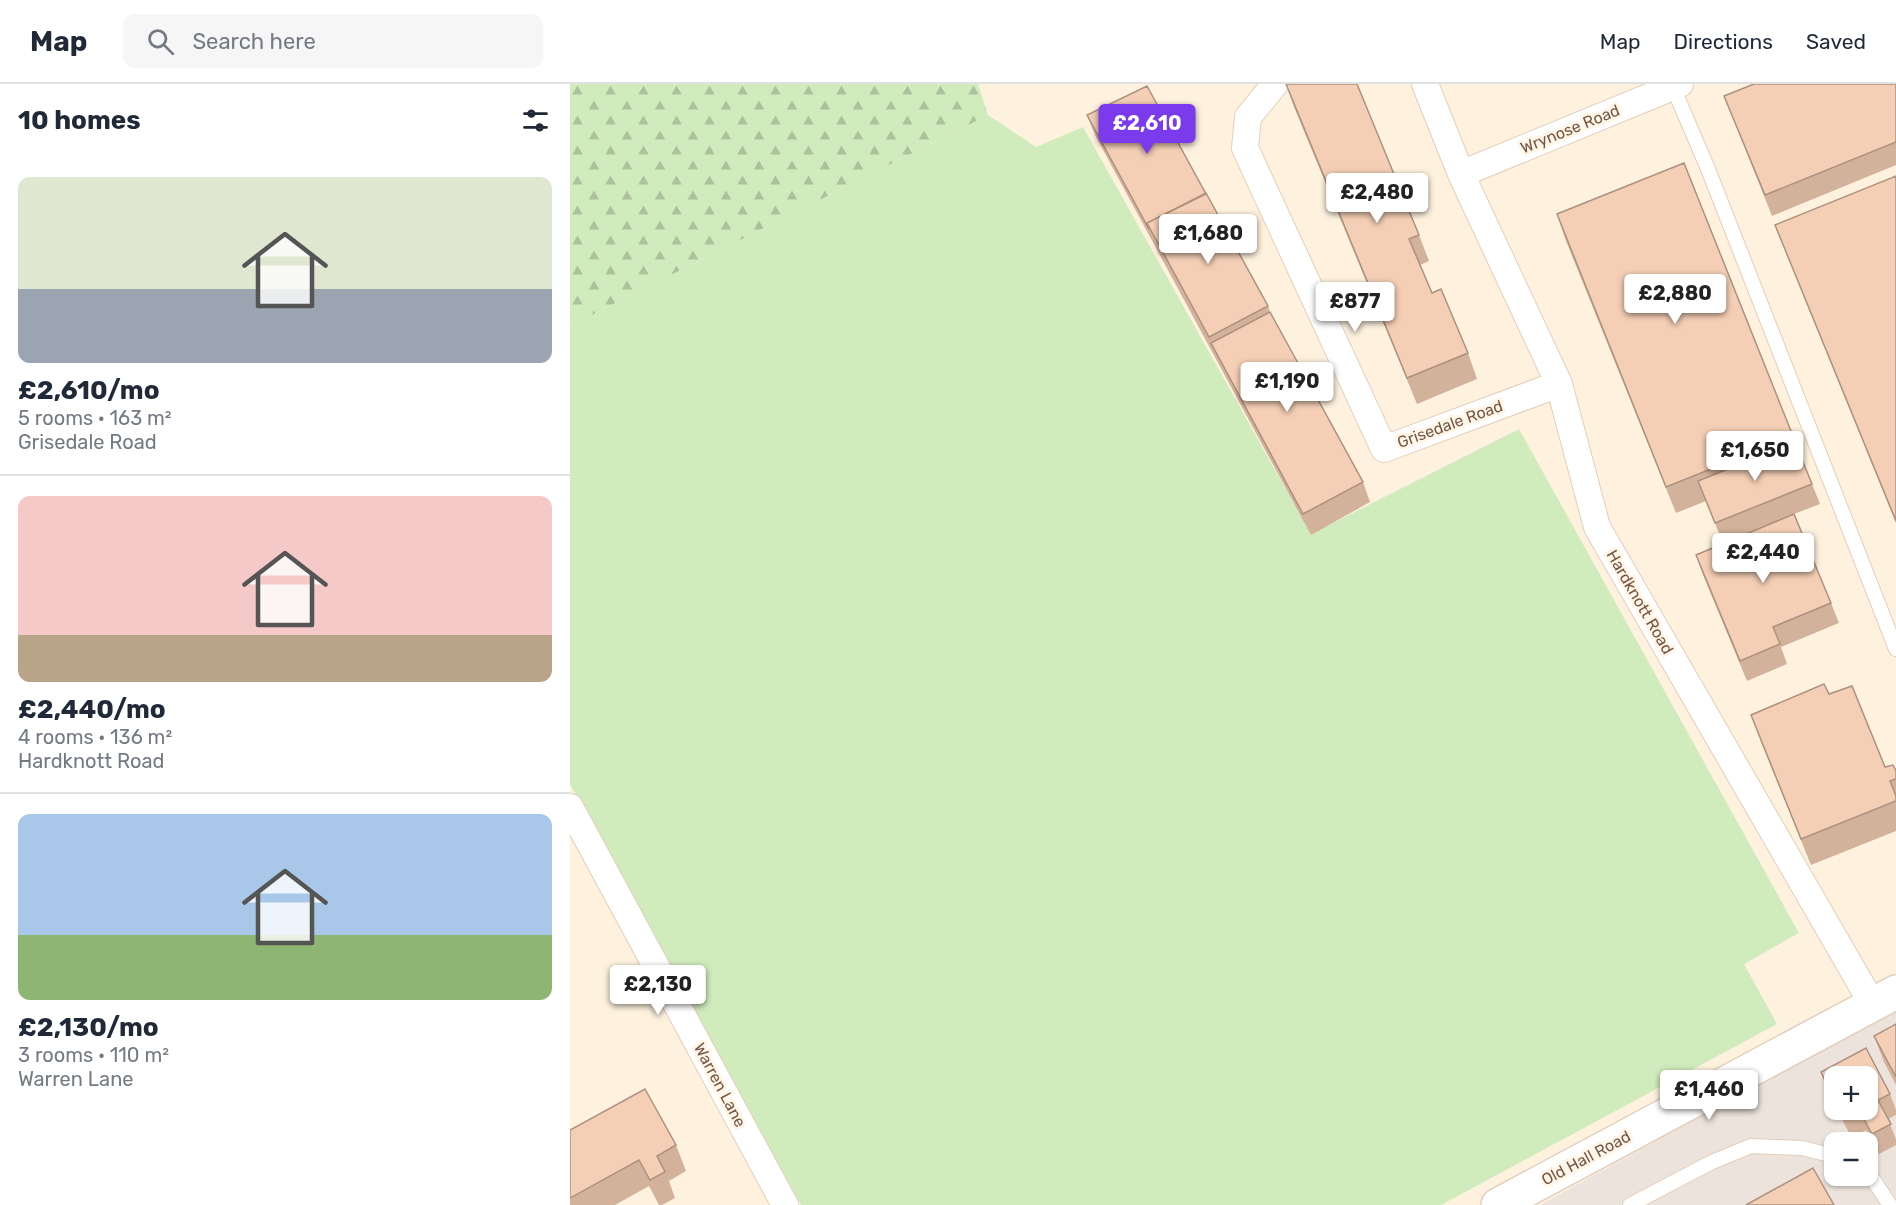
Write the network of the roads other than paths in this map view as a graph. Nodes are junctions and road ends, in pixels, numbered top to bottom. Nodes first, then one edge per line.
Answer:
1 (1275, 84) edge
2 (1425, 84) edge
3 (1676, 85) edge
4 (1461, 174) junction
5 (1559, 384) junction
6 (1896, 649) edge
7 (570, 807) edge
8 (1885, 999) edge
9 (1824, 1154) edge
10 (1877, 1186) edge
11 (785, 1205) edge
12 (1498, 1205) edge
13 (1630, 1205) edge
14 (1890, 1205) edge

1 - 5 street, Grisedale Road
2 - 4 street
3 - 4 street, Wrynose Road
3 - 6 lane
4 - 5 street, Hardknott Road
5 - 8 street, Hardknott Road
7 - 11 street, Warren Lane
8 - 12 street, Old Hall Road
9 - 13 lane
10 - 14 lane

